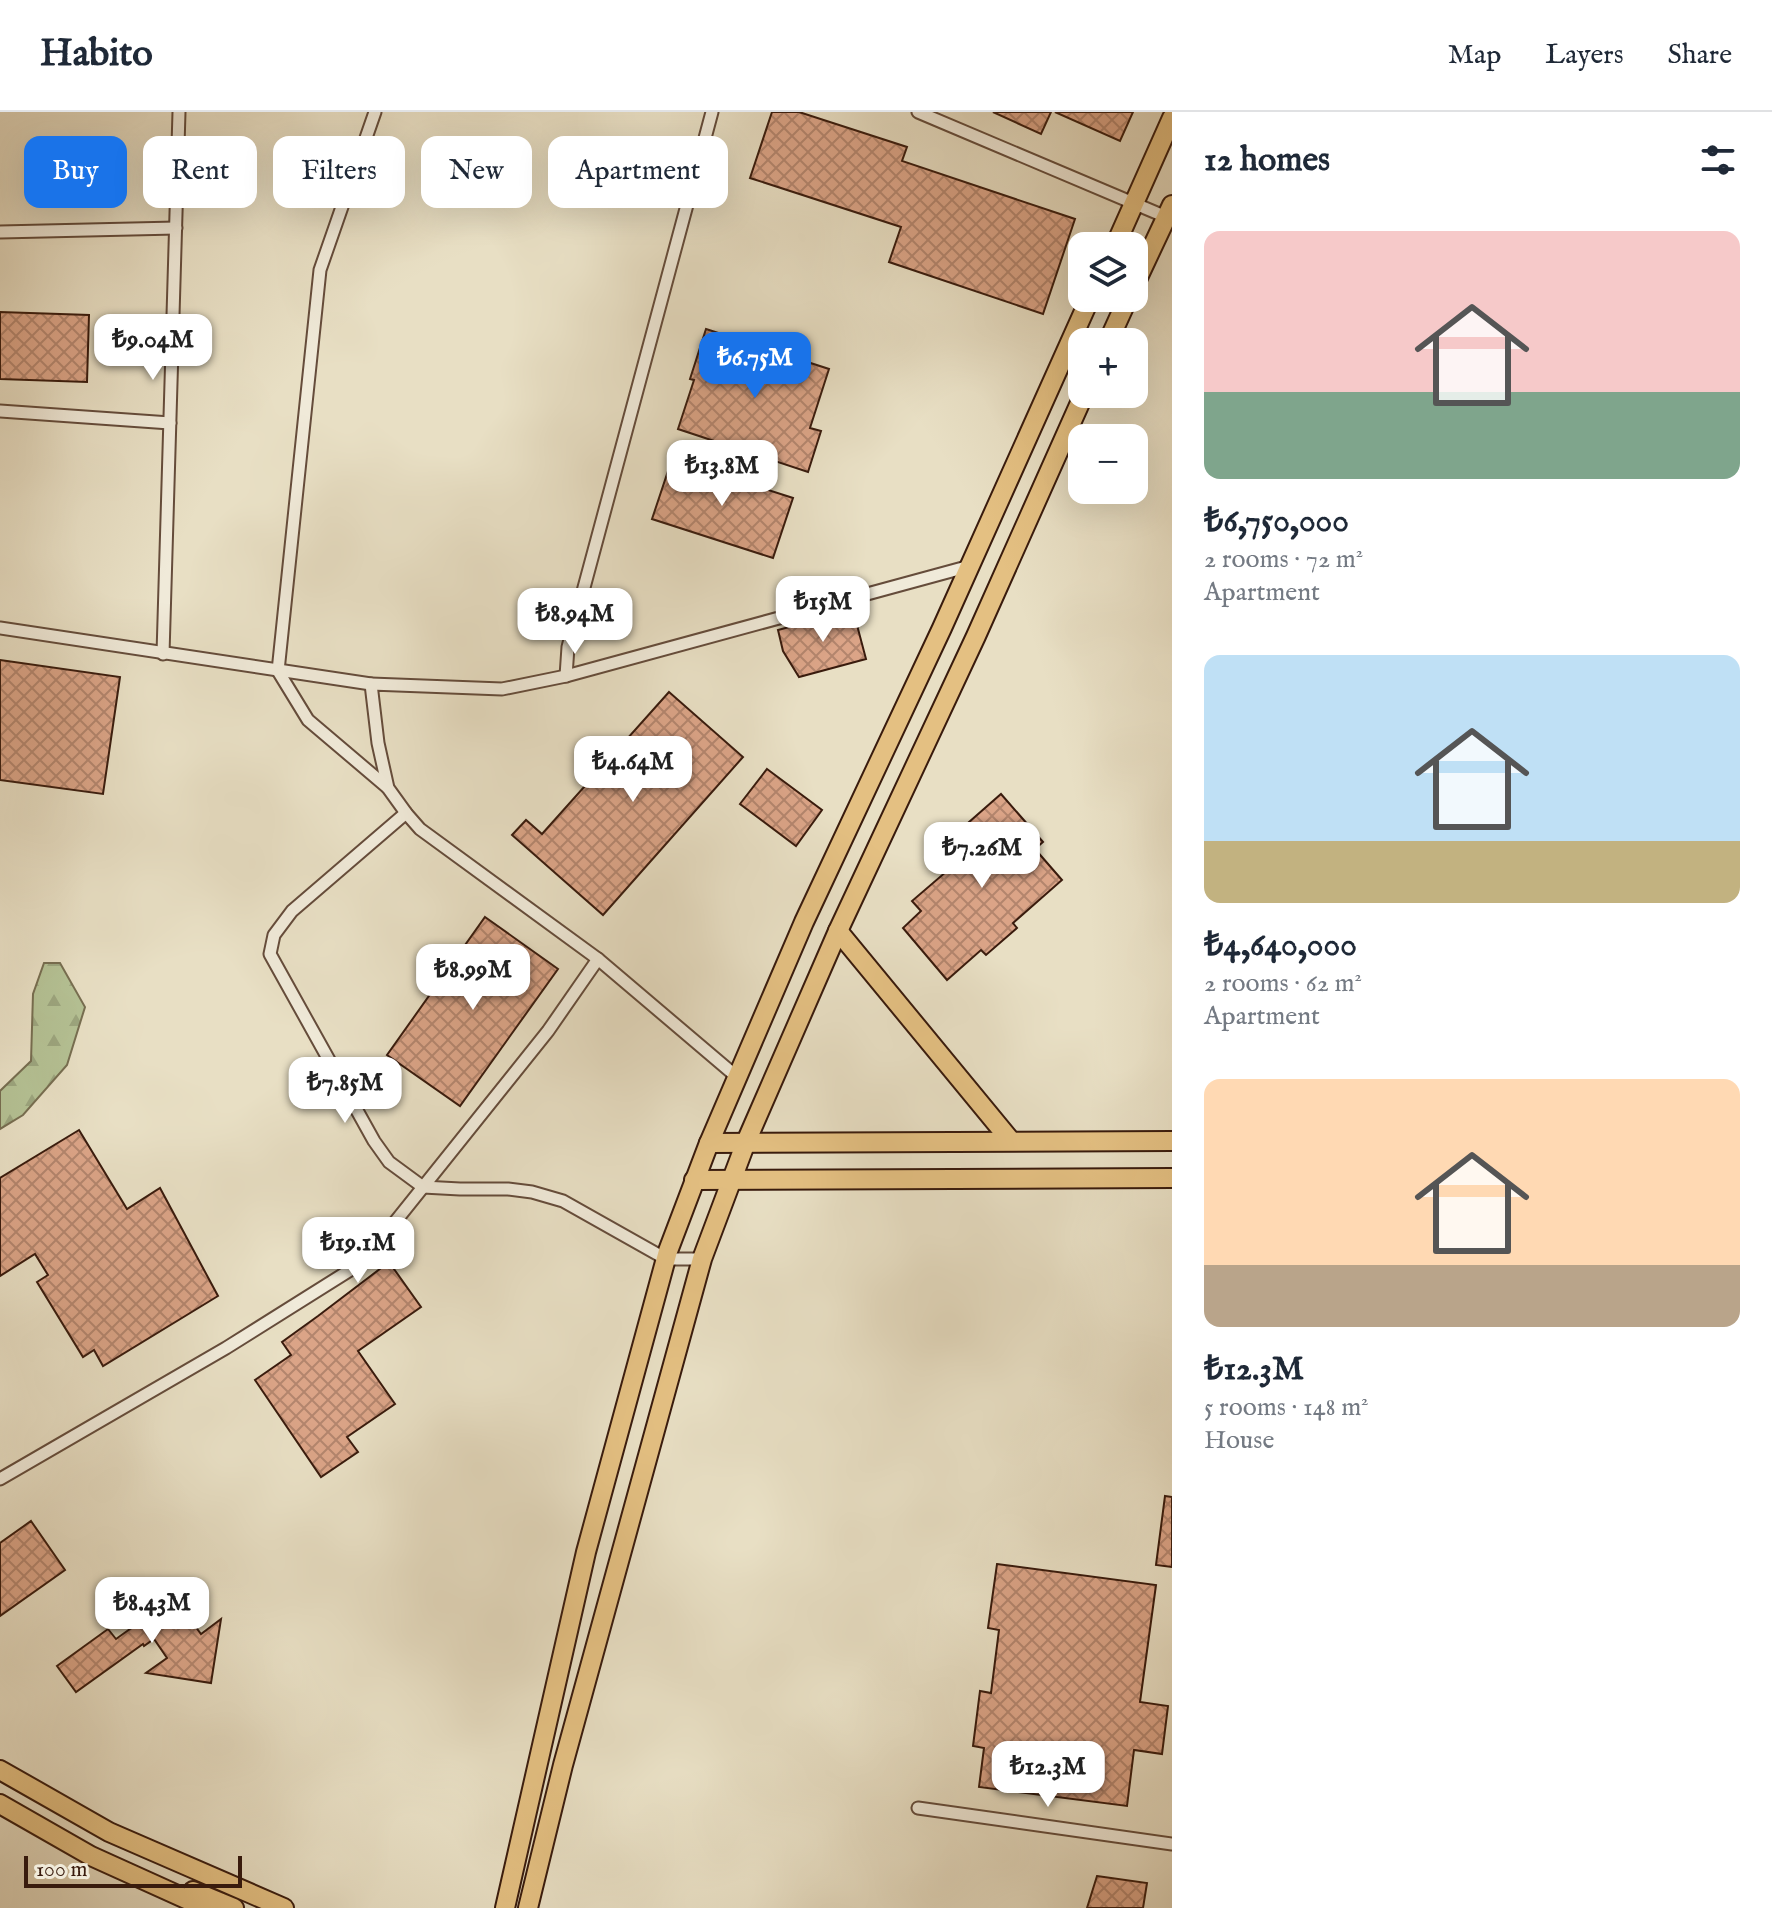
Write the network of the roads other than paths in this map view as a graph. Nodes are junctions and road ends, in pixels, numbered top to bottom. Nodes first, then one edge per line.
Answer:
1 (179, 112) edge
2 (375, 112) edge
3 (712, 112) edge
4 (918, 112) edge
5 (1172, 118) edge
6 (1135, 203) junction
7 (1170, 213) edge
8 (176, 228) junction
9 (0, 232) edge
10 (1122, 232) edge
11 (1148, 258) edge
12 (1084, 312) edge
13 (1078, 408) edge
14 (0, 411) edge
15 (170, 423) junction
16 (970, 566) junction
17 (0, 628) edge
18 (163, 654) junction
19 (278, 671) junction
20 (566, 676) junction
21 (371, 684) junction
22 (388, 788) junction
23 (406, 813) junction
24 (838, 931) junction
25 (598, 959) junction
26 (737, 1077) junction
27 (1011, 1141) junction
28 (1172, 1141) edge
29 (746, 1142) junction
30 (709, 1143) junction
31 (1172, 1178) edge
32 (694, 1180) junction
33 (732, 1180) junction
34 (423, 1187) junction
35 (666, 1259) junction
36 (702, 1259) junction
37 (0, 1479) edge
38 (0, 1770) edge
39 (0, 1804) edge
40 (918, 1808) dead end
41 (1172, 1844) edge
42 (78, 1849) junction
43 (510, 1883) junction
44 (531, 1903) edge
45 (206, 1908) edge
46 (234, 1908) edge
47 (284, 1908) edge
48 (493, 1908) edge
49 (505, 1908) edge

1 - 8 street
2 - 19 street
3 - 20 street
4 - 6 street
5 - 6 main road
6 - 7 street
6 - 10 main road
7 - 11 main road
8 - 9 street
8 - 15 street
12 - 16 main road
13 - 24 main road
14 - 15 street
15 - 18 street
16 - 20 street
16 - 26 main road
17 - 18 street
18 - 19 street
19 - 21 street
19 - 22 street
20 - 21 street
21 - 22 street
22 - 23 street
23 - 25 street
23 - 34 street
24 - 27 main road
24 - 29 main road
25 - 26 street
25 - 34 street
26 - 30 main road
27 - 28 main road
27 - 29 main road
29 - 30 main road
29 - 33 main road
30 - 32 main road
31 - 33 main road
32 - 33 main road
32 - 35 main road
33 - 36 main road
34 - 35 street
34 - 37 street
35 - 36 street
35 - 43 main road
36 - 44 main road
38 - 47 main road
39 - 42 main road
40 - 41 street
42 - 45 main road
42 - 46 main road
43 - 48 main road
43 - 49 main road

